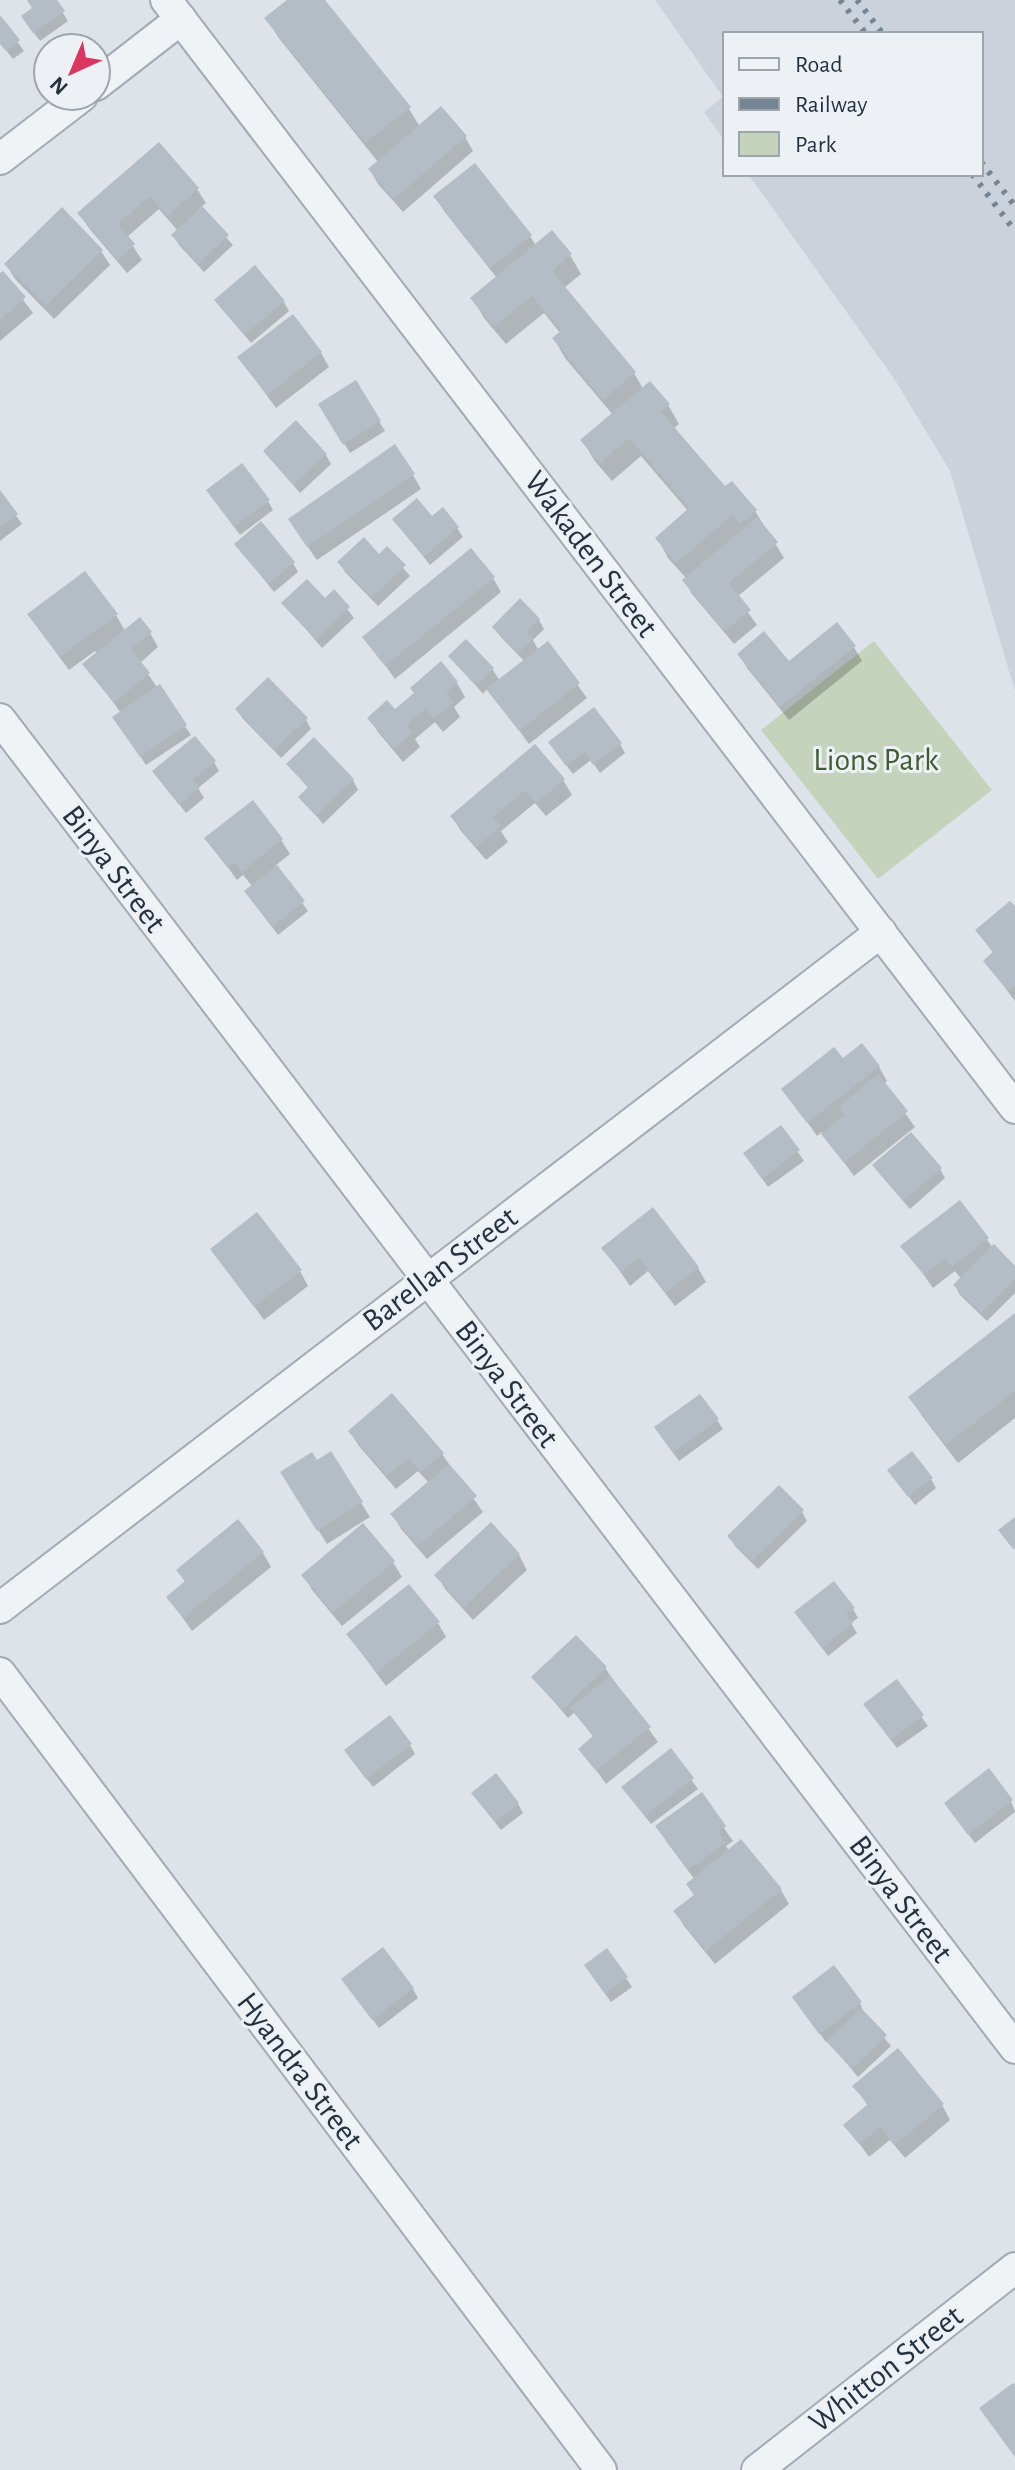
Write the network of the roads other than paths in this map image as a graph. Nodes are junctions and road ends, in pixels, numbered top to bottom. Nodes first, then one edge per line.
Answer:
1 (174, 10) edge
2 (112, 70) edge
3 (61, 112) edge
4 (0, 159) edge
5 (0, 719) edge
6 (881, 932) junction
7 (1015, 1108) edge
8 (426, 1280) junction
9 (0, 1608) edge
10 (0, 1673) edge
11 (1015, 2048) edge
12 (1015, 2268) edge
13 (601, 2470) edge
14 (757, 2470) edge

1 - 2 street
1 - 6 street, Wakaden Street
3 - 4 street
5 - 8 street, Binya Street
6 - 7 street, Wakaden Street
6 - 8 street, Barellan Street
8 - 9 street, Barellan Street
8 - 11 street, Binya Street
10 - 13 street, Hyandra Street
12 - 14 street, Whitton Street

